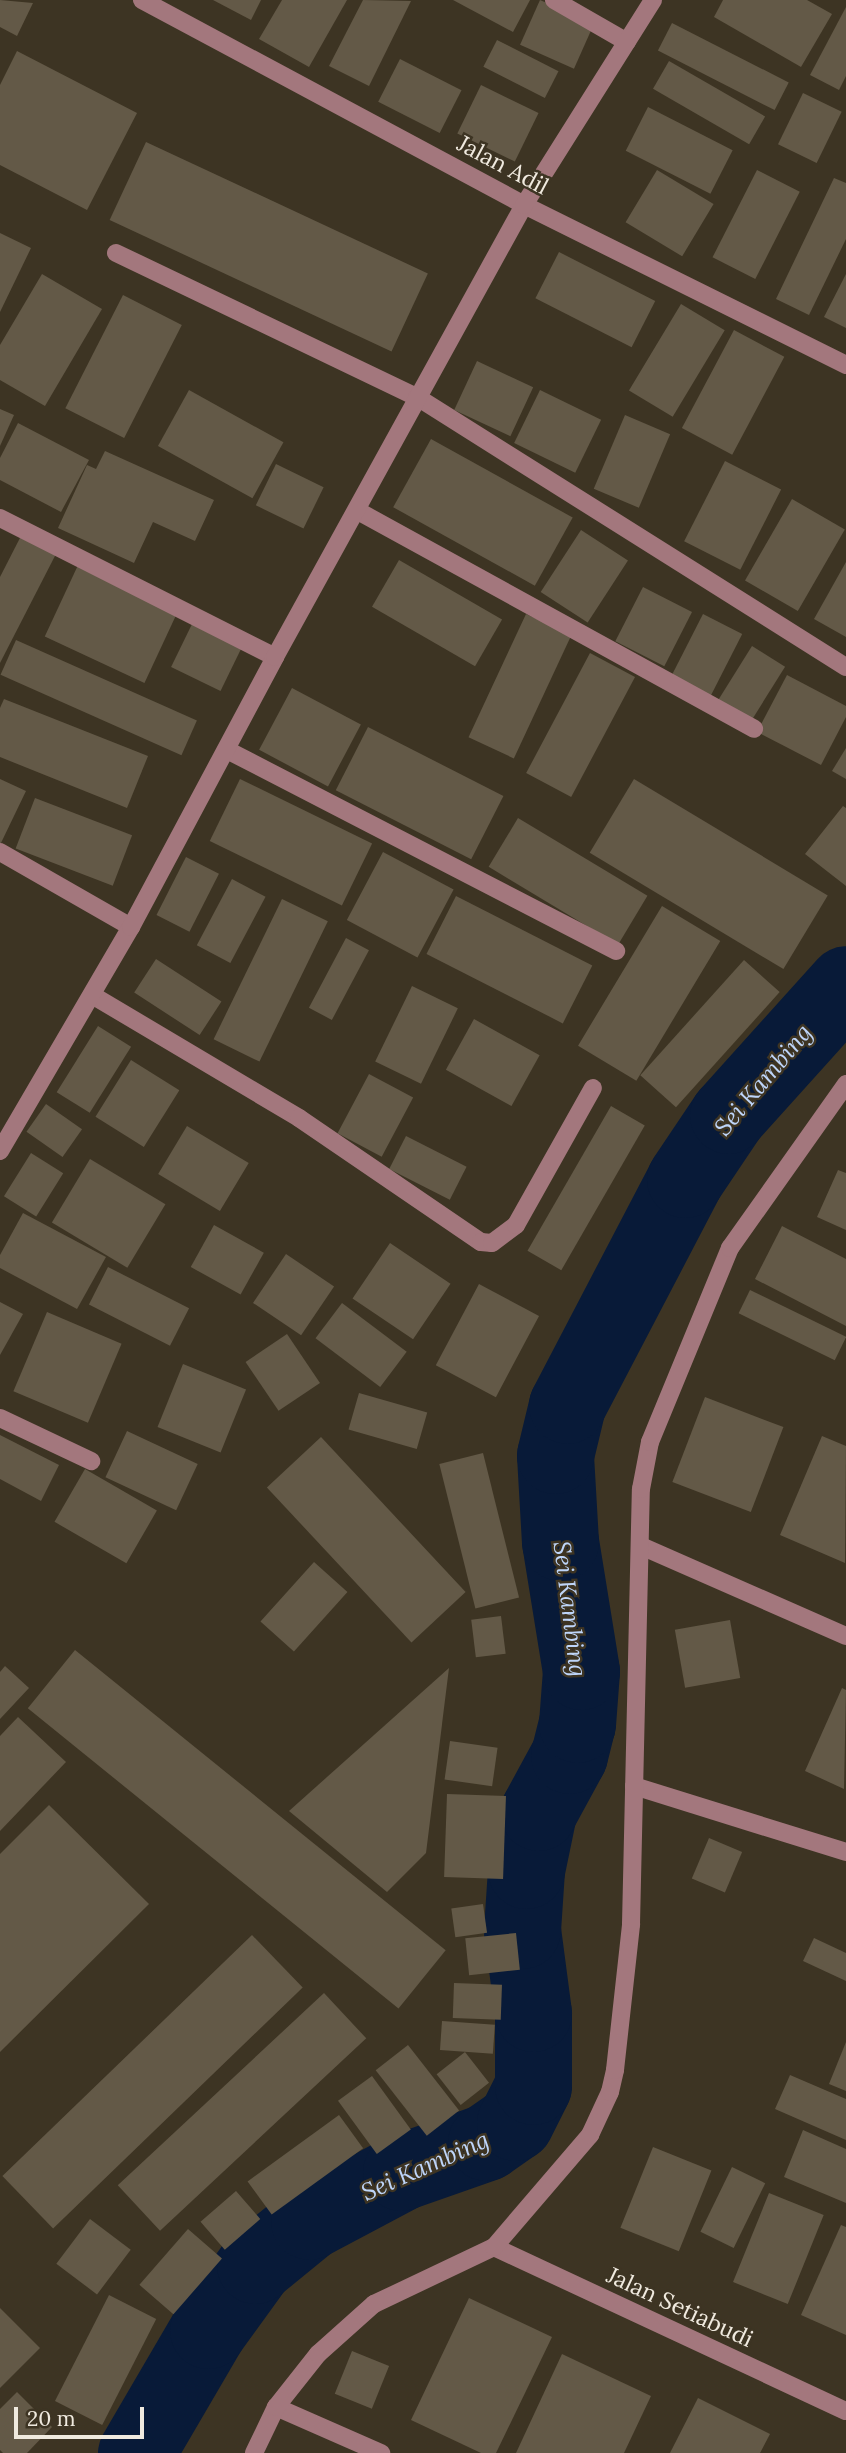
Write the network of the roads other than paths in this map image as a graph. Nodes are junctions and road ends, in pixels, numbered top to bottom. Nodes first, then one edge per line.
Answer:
1 (142, 0) edge
2 (554, 0) edge
3 (653, 0) edge
4 (627, 42) junction
5 (524, 205) junction
6 (116, 253) dead end
7 (846, 365) edge
8 (417, 397) junction
9 (358, 512) junction
10 (0, 518) edge
11 (275, 657) junction
12 (846, 667) edge
13 (754, 729) dead end
14 (227, 750) junction
15 (0, 852) edge
16 (131, 928) junction
17 (616, 951) dead end
18 (92, 995) junction
19 (846, 1084) edge
20 (593, 1088) dead end
21 (0, 1151) edge
22 (0, 1418) edge
23 (91, 1461) dead end
24 (641, 1545) junction
25 (846, 1636) edge
26 (634, 1786) junction
27 (846, 1852) edge
28 (494, 2247) junction
29 (276, 2407) junction
30 (846, 2411) edge
31 (254, 2453) edge
32 (381, 2453) edge

1 - 5 street, Jalan Adil
2 - 4 street
3 - 4 street
4 - 5 street
5 - 7 street, Jalan Adil
5 - 8 street
6 - 8 street
8 - 9 street
8 - 12 street
9 - 11 street
9 - 13 street
10 - 11 street
11 - 14 street
14 - 16 street
14 - 17 street
15 - 16 street
16 - 18 street
18 - 20 street
18 - 21 street
19 - 24 street
22 - 23 street
24 - 25 street
24 - 26 street
26 - 27 street
26 - 28 street
28 - 29 street
28 - 30 street, Jalan Setiabudi
29 - 31 street
29 - 32 street

